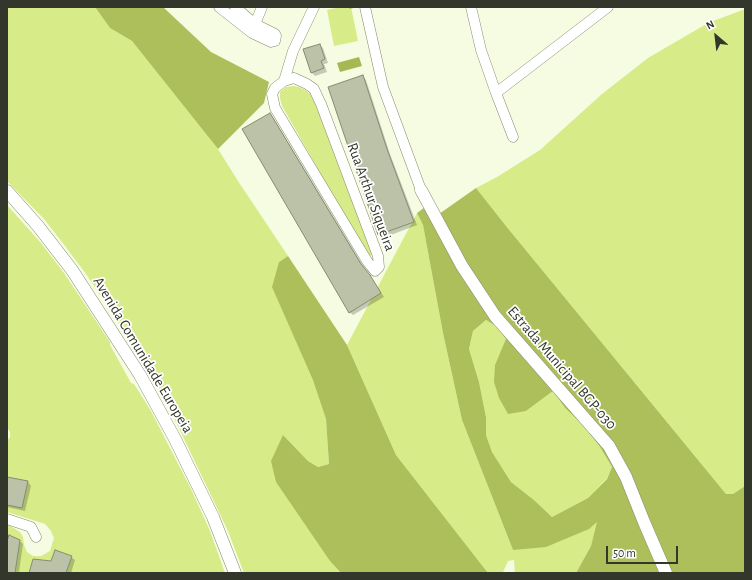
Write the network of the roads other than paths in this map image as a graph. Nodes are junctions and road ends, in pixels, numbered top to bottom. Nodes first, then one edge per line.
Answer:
1 (219, 7) edge
2 (234, 7) edge
3 (262, 7) edge
4 (314, 7) edge
5 (365, 7) edge
6 (471, 7) edge
7 (608, 7) edge
8 (253, 28) junction
9 (284, 81) junction
10 (496, 93) junction
11 (513, 137) dead end
12 (421, 190) joint
13 (7, 191) edge
14 (7, 519) edge
15 (36, 537) dead end
16 (235, 573) edge
17 (666, 573) edge

1 - 8 street
2 - 8 street
3 - 8 street
4 - 9 street, Rua Arthur Siqueira
5 - 12 street
6 - 10 street
7 - 10 street
9 - 9 street, Rua Arthur Siqueira
10 - 11 street
12 - 17 street, Estrada Municipal BGP-030
13 - 16 street, Avenida Comunidade Europeia
14 - 15 street

